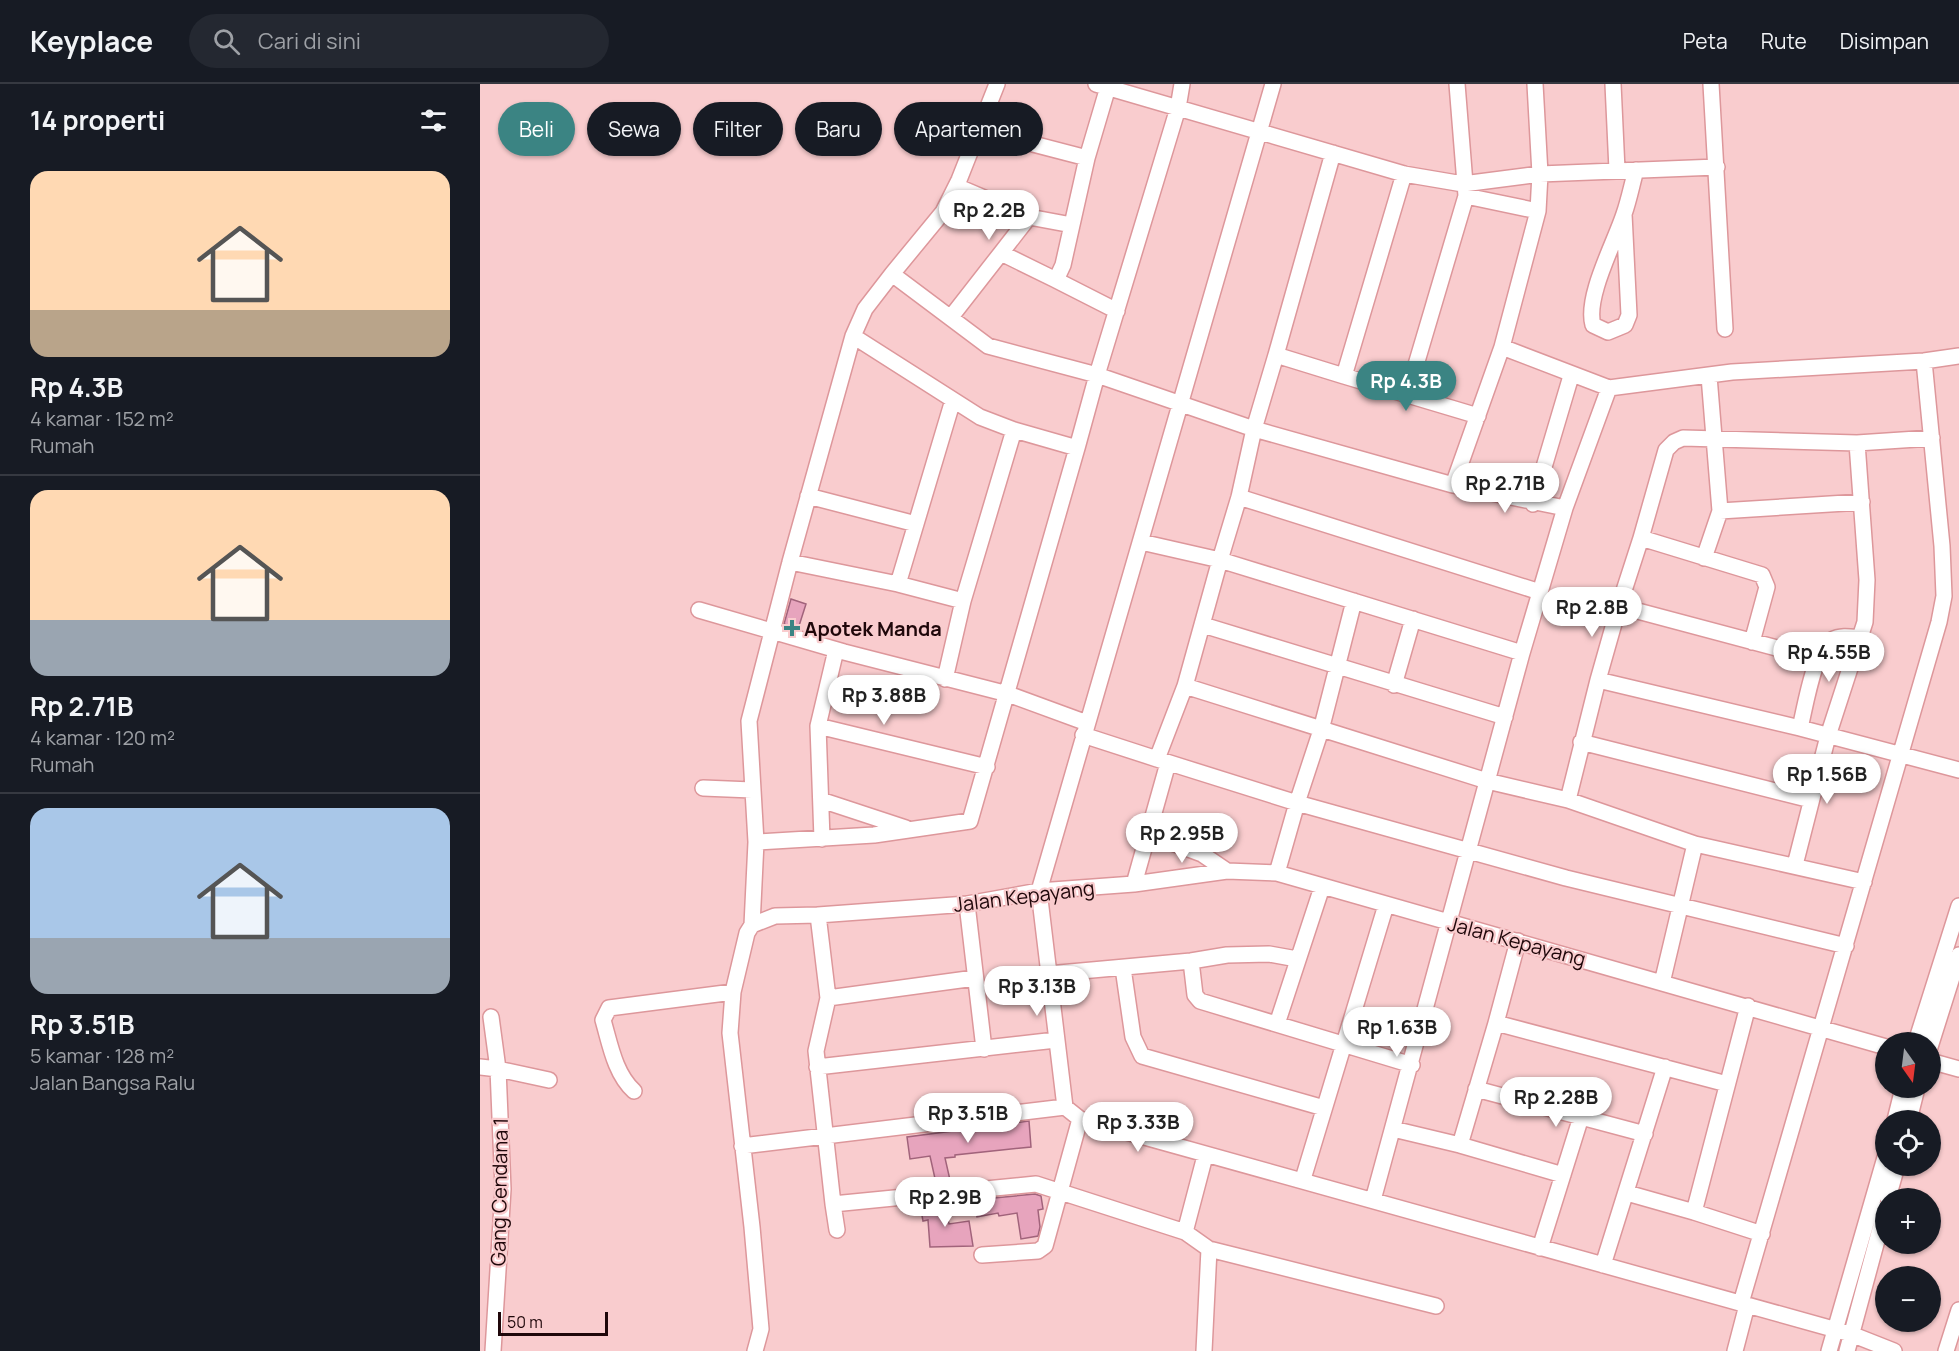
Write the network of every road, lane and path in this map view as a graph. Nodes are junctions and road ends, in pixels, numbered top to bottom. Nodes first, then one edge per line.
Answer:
1 (997, 84) edge
2 (1182, 84) edge
3 (1273, 84) edge
4 (1457, 84) edge
5 (1535, 84) edge
6 (1612, 84) edge
7 (1712, 84) edge
8 (1102, 86) edge
9 (990, 102) edge
10 (1178, 108) junction
11 (1260, 132) junction
12 (1043, 147) edge
13 (1333, 153) junction
14 (968, 156) edge
15 (1087, 158) junction
16 (1717, 167) junction
17 (1617, 170) junction
18 (1636, 170) junction
19 (1404, 174) junction
20 (1540, 174) junction
21 (956, 186) junction
22 (1464, 190) junction
23 (1538, 211) junction
24 (1624, 214) junction
25 (1029, 217) junction
26 (1072, 225) junction
27 (1001, 253) junction
28 (892, 274) junction
29 (1056, 280) junction
30 (1117, 311) junction
31 (951, 316) junction
32 (1725, 329) dead end
33 (853, 336) junction
34 (1502, 347) junction
35 (1276, 355) junction
36 (1959, 356) edge
37 (1924, 361) junction
38 (1098, 375) junction
39 (1344, 376) junction
40 (1571, 376) junction
41 (1709, 376) junction
42 (1609, 388) junction
43 (1407, 395) junction
44 (953, 400) junction
45 (1181, 402) junction
46 (1478, 416) junction
47 (1254, 429) junction
48 (1014, 430) junction
49 (1714, 438) junction
50 (1932, 438) junction
51 (1857, 443) junction
52 (1077, 448) junction
53 (1453, 485) junction
54 (808, 496) junction
55 (1239, 497) junction
56 (1862, 502) junction
57 (1533, 504) junction
58 (1565, 508) junction
59 (1720, 511) junction
60 (916, 524) junction
61 (1641, 538) junction
62 (1141, 542) junction
63 (1704, 558) junction
64 (1220, 560) junction
65 (790, 562) junction
66 (898, 584) junction
67 (1540, 592) junction
68 (963, 601) junction
69 (1354, 601) junction
70 (1619, 606) junction
71 (699, 610) dead end
72 (1413, 619) junction
73 (1203, 625) junction
74 (772, 632) junction
75 (1860, 638) junction
76 (1752, 642) junction
77 (836, 650) junction
78 (1522, 653) junction
79 (1818, 659) junction
80 (1336, 668) junction
81 (945, 679) junction
82 (1598, 680) junction
83 (1394, 685) junction
84 (1185, 686) junction
85 (1008, 694) junction
86 (1505, 717) junction
87 (818, 726) junction
88 (1800, 728) junction
89 (1085, 729) junction
90 (1321, 730) junction
91 (1828, 736) junction
92 (1581, 742) junction
93 (1901, 756) junction
94 (1162, 761) junction
95 (987, 767) junction
96 (1959, 770) edge
97 (1487, 781) junction
98 (703, 788) dead end
99 (752, 790) junction
100 (821, 800) junction
101 (1568, 800) junction
102 (1811, 800) junction
103 (1297, 803) junction
104 (910, 830) junction
105 (1148, 834) junction
106 (822, 839) junction
107 (756, 842) junction
108 (1695, 844) junction
109 (1468, 851) junction
110 (1795, 865) junction
111 (1227, 871) junction
112 (1277, 873) junction
113 (1864, 882) junction
114 (1134, 884) junction
115 (1322, 887) junction
116 (1039, 891) junction
117 (967, 904) junction
118 (1679, 904) junction
119 (1386, 905) junction
120 (1959, 906) edge
121 (818, 915) junction
122 (1450, 923) junction
123 (752, 925) junction
124 (1518, 941) junction
125 (1846, 946) junction
126 (1959, 955) edge
127 (1297, 959) junction
128 (1191, 961) junction
129 (1123, 968) junction
130 (1048, 974) junction
131 (975, 978) junction
132 (1662, 982) junction
133 (733, 992) junction
134 (828, 998) junction
135 (1748, 1006) junction
136 (491, 1017) dead end
137 (1496, 1023) junction
138 (1277, 1024) junction
139 (1822, 1028) junction
140 (1919, 1032) edge
141 (1935, 1032) edge
142 (1056, 1040) junction
143 (1875, 1044) edge
144 (1344, 1045) junction
145 (984, 1049) junction
146 (1941, 1064) edge
147 (1412, 1065) junction
148 (480, 1066) edge
149 (817, 1067) junction
150 (1665, 1067) junction
151 (498, 1069) junction
152 (1959, 1070) edge
153 (549, 1080) dead end
154 (1727, 1084) junction
155 (1476, 1089) junction
156 (634, 1091) dead end
157 (1065, 1107) junction
158 (1324, 1108) junction
159 (1581, 1117) junction
160 (1080, 1119) junction
161 (1394, 1129) junction
162 (1645, 1134) junction
163 (826, 1136) junction
164 (1460, 1145) junction
165 (742, 1146) junction
166 (1205, 1155) junction
167 (1563, 1175) junction
168 (1880, 1176) edge
169 (1303, 1179) junction
170 (1061, 1191) junction
171 (1627, 1193) junction
172 (1373, 1200) junction
173 (833, 1204) junction
174 (1694, 1212) junction
175 (837, 1230) dead end
176 (1185, 1232) junction
177 (1762, 1234) junction
178 (1875, 1247) edge
179 (1540, 1248) junction
180 (1209, 1249) junction
181 (982, 1255) dead end
182 (1603, 1265) junction
183 (1744, 1304) junction
184 (1436, 1306) dead end
185 (1959, 1310) edge
186 (1835, 1330) junction
187 (1851, 1334) junction
188 (493, 1351) edge
189 (754, 1351) edge
190 (1204, 1351) edge
191 (1734, 1351) edge
192 (1829, 1351) edge
193 (1847, 1351) edge
194 (1894, 1351) edge
195 (1946, 1351) edge

1 - 9 street
2 - 10 street
3 - 11 street
4 - 22 street
5 - 20 street
6 - 17 street
7 - 16 street
8 - 10 street
8 - 15 street
10 - 11 street
10 - 30 street
11 - 13 street
11 - 45 street
12 - 15 street
13 - 19 street
13 - 35 street
14 - 21 street
15 - 26 street
16 - 18 street
16 - 32 street
17 - 18 street
17 - 20 street
18 - 24 street
19 - 22 street
19 - 39 street
20 - 22 street
20 - 23 street
21 - 25 street
21 - 28 street
22 - 23 street
22 - 43 street
23 - 34 street
24 - 24 street
25 - 26 street
25 - 27 street
26 - 29 street
27 - 29 street
27 - 31 street
28 - 31 street
28 - 33 street
29 - 30 street
30 - 38 street
31 - 38 street
33 - 44 street
33 - 54 street
34 - 40 street
34 - 46 street
35 - 39 street
35 - 47 street
36 - 37 street
37 - 41 street
37 - 50 street
38 - 45 street
38 - 52 street
39 - 43 street
40 - 42 street
40 - 57 street
41 - 42 street
41 - 49 street
42 - 58 street
43 - 46 street
44 - 48 street
44 - 60 street
45 - 47 street
45 - 62 street
46 - 53 street
47 - 53 street
47 - 55 street
48 - 52 street
48 - 68 street
49 - 51 street
49 - 59 street
49 - 61 street
50 - 51 street
50 - 93 street
51 - 56 street
52 - 85 street
53 - 57 street
54 - 60 street
54 - 65 street
55 - 64 street
55 - 67 street
56 - 59 street
56 - 75 street
57 - 58 street
58 - 67 street
59 - 63 street
60 - 66 street
61 - 63 street
61 - 70 street
62 - 64 street
62 - 89 street
63 - 76 street
64 - 69 street
64 - 73 street
65 - 66 street
65 - 74 street
66 - 68 street
67 - 78 street
68 - 81 street
69 - 72 street
69 - 80 street
70 - 76 street
70 - 82 street
71 - 74 street
72 - 78 street
72 - 83 street
73 - 80 street
73 - 84 street
74 - 77 street
74 - 99 street
75 - 79 street
75 - 91 street
76 - 79 street
77 - 81 street
77 - 87 street
78 - 86 street
79 - 88 street
80 - 83 street
80 - 90 street
81 - 85 street
82 - 88 street
82 - 92 street
83 - 86 street
84 - 90 street
84 - 94 street
85 - 89 street
85 - 95 street
86 - 97 street
87 - 95 street
87 - 100 street
88 - 91 street
89 - 94 street
89 - 116 street
90 - 97 street
90 - 103 street
91 - 93 street
91 - 102 street
92 - 101 street
92 - 102 street
93 - 96 street
93 - 113 street
94 - 103 street
94 - 105 street
95 - 104 street
97 - 101 street
97 - 109 street
98 - 99 street
99 - 107 street
100 - 104 street
100 - 106 street
101 - 108 street
102 - 110 street
103 - 109 street
103 - 112 street
104 - 106 street
105 - 111 street
105 - 114 street
106 - 107 street
107 - 123 street
108 - 110 street
108 - 118 street
109 - 118 street
109 - 122 street
110 - 113 street
111 - 112 street, Jalan Kepayang
111 - 114 street, Jalan Kepayang
112 - 115 street, Jalan Kepayang
113 - 125 street
114 - 116 street, Jalan Kepayang
115 - 119 street, Jalan Kepayang
115 - 127 street
116 - 117 street, Jalan Kepayang
116 - 130 street
117 - 121 street, Jalan Kepayang
117 - 131 street
118 - 125 street
118 - 132 street
119 - 122 street, Jalan Kepayang
119 - 144 street
120 - 140 street
121 - 123 street, Jalan Kepayang
121 - 134 street
122 - 124 street, Jalan Kepayang
122 - 147 street
123 - 133 street
124 - 132 street, Jalan Kepayang
124 - 137 street
125 - 139 street
126 - 141 street
127 - 128 street
127 - 138 street
128 - 129 street
128 - 138 street
129 - 130 street
129 - 158 street
130 - 142 street
131 - 134 street
131 - 145 street
132 - 135 street, Jalan Kepayang
133 - 156 street
133 - 165 street
134 - 149 street
135 - 139 street, Jalan Kepayang
135 - 154 street
136 - 151 street, Gang Cendana 1
137 - 150 street
137 - 155 street
138 - 144 street
139 - 143 street, Jalan Kepayang
139 - 177 street
142 - 145 street
142 - 157 street
144 - 147 street
144 - 158 street
145 - 149 street
146 - 152 street
147 - 161 street
148 - 151 street
149 - 163 street
150 - 154 street
150 - 162 street
151 - 153 street
151 - 188 street, Gang Cendana 1
154 - 174 street
155 - 159 street
155 - 164 street
157 - 160 street
157 - 163 street
158 - 169 street
159 - 162 street
159 - 167 street
160 - 166 street
160 - 170 street
161 - 164 street
161 - 172 street
162 - 171 street
163 - 165 street
163 - 173 street
164 - 167 street
165 - 189 street
166 - 169 street
166 - 176 street
167 - 179 street
168 - 186 street
169 - 172 street
170 - 173 street
170 - 176 street
170 - 181 street
171 - 174 street
171 - 182 street
172 - 179 street
173 - 175 street
174 - 177 street
176 - 180 street
177 - 183 street
178 - 187 street
179 - 182 street
180 - 184 street
180 - 190 street
182 - 183 street
183 - 186 street
183 - 191 street
185 - 195 street
186 - 187 street
186 - 192 street
187 - 193 street
187 - 194 street

